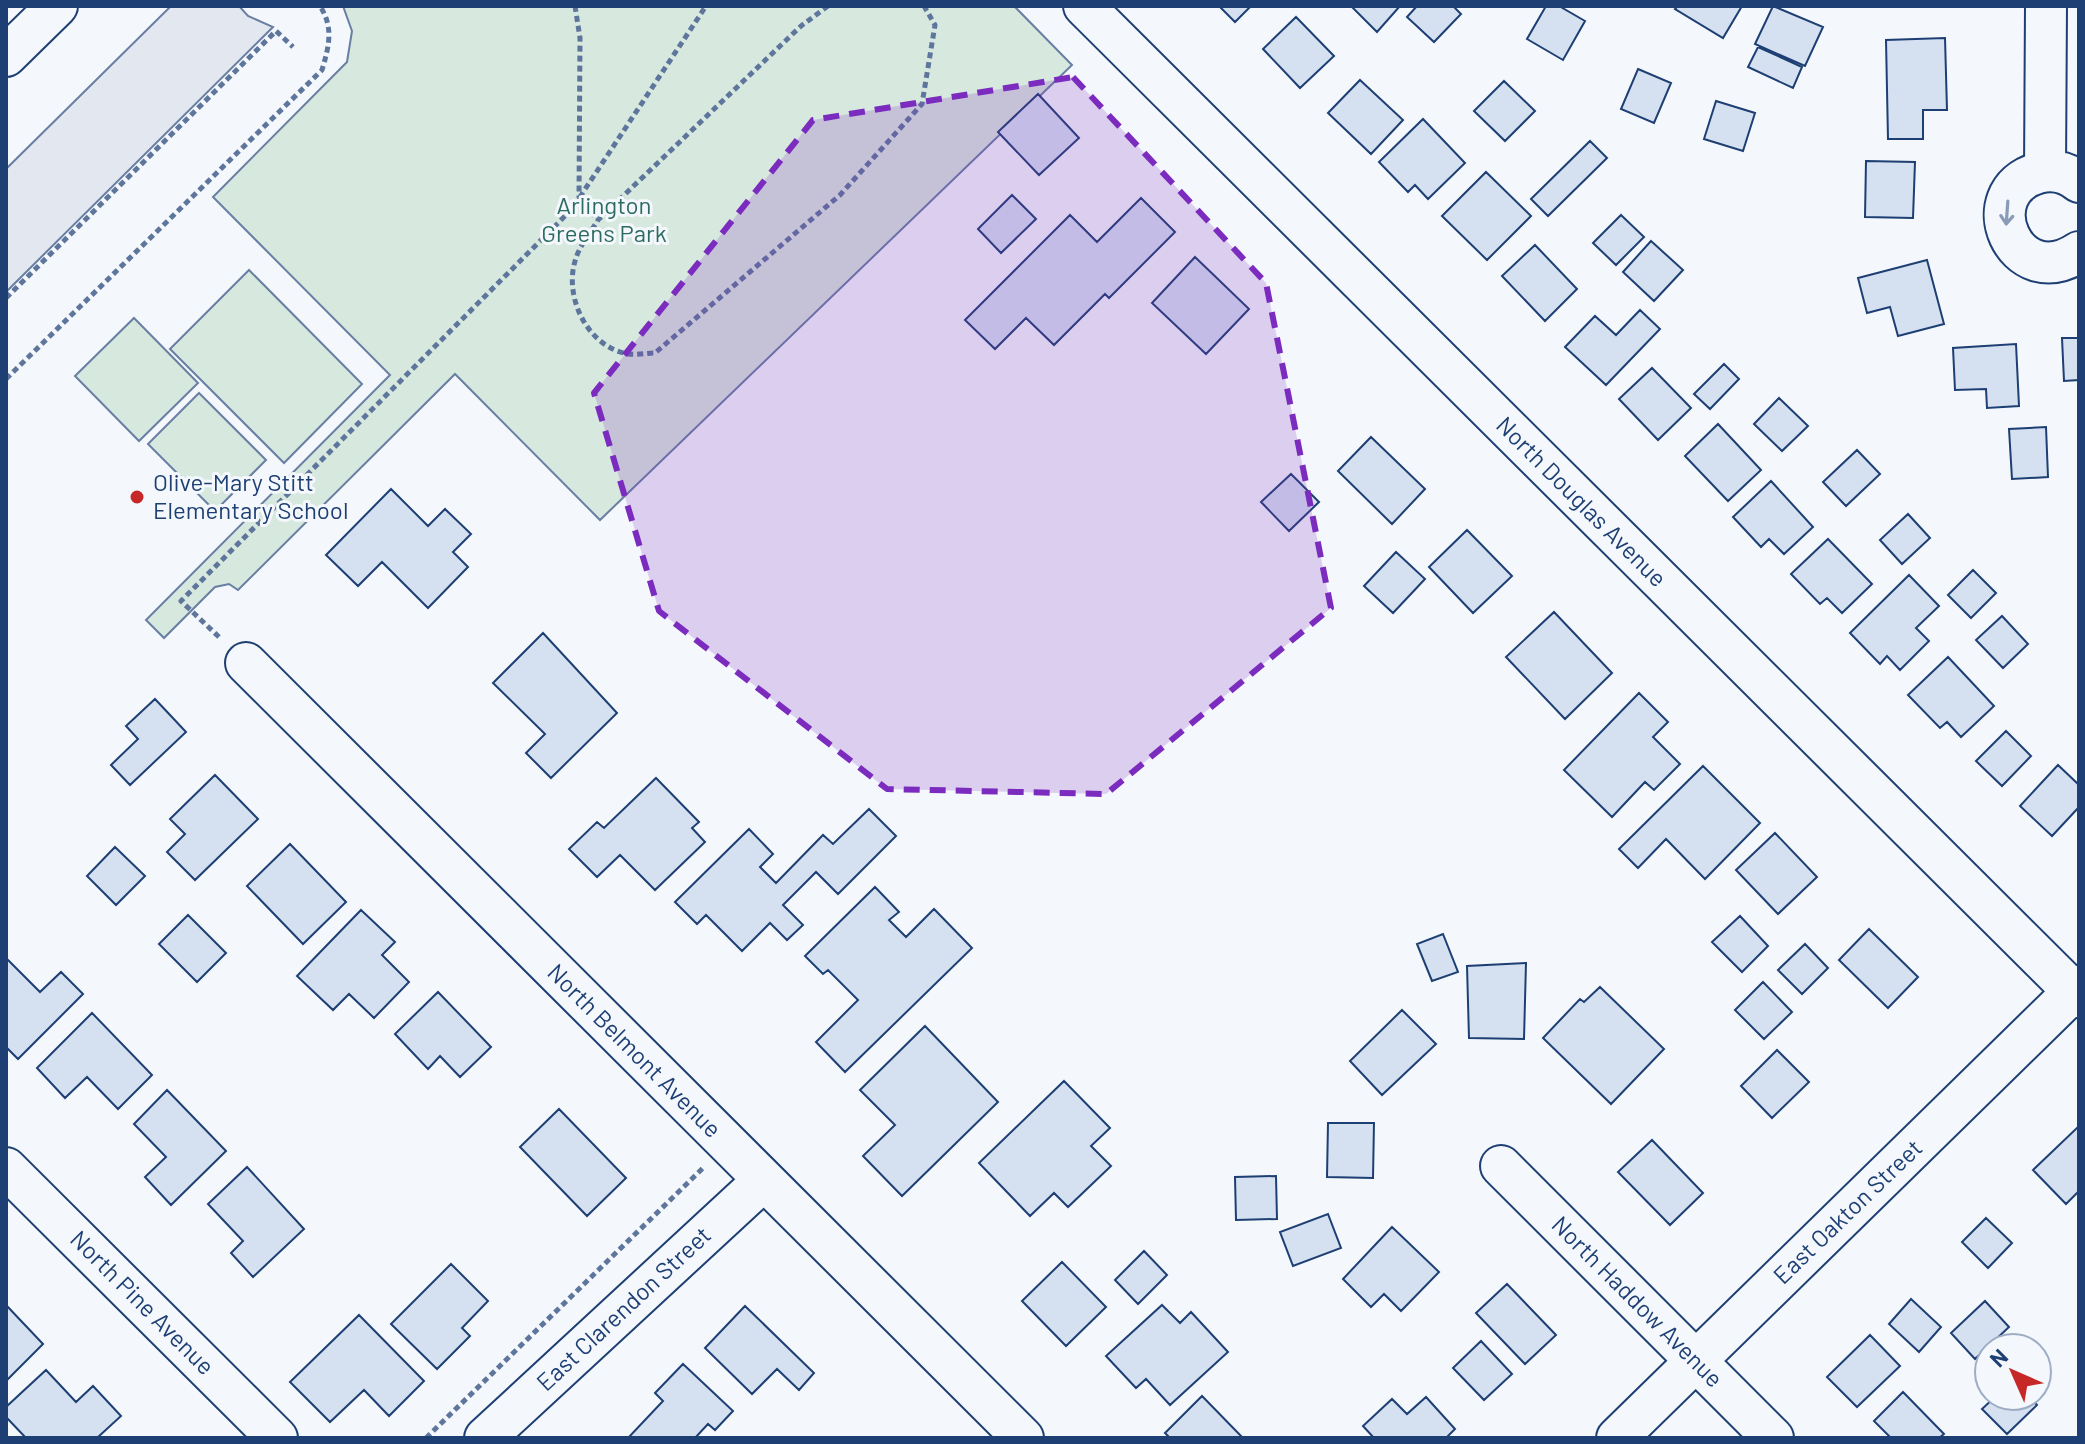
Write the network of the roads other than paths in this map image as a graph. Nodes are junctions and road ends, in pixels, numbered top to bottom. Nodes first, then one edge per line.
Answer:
1 (57, 6) edge
2 (1084, 6) edge
3 (2046, 6) edge
4 (6, 56) edge
5 (2062, 176) edge
6 (2079, 252) edge
7 (246, 663) road end
8 (2077, 992) edge
9 (1501, 1166) dead end
10 (6, 1168) edge
11 (764, 1180) junction
12 (1696, 1359) junction
13 (277, 1438) edge
14 (485, 1438) edge
15 (1023, 1438) edge
16 (1617, 1438) edge
17 (1773, 1438) edge

1 - 4 street
2 - 8 street, North Douglas Avenue
3 - 5 street
5 -> 6 street
7 - 11 street, North Belmont Avenue
8 - 12 street, East Oakton Street
9 - 12 street, North Haddow Avenue
10 - 13 street, North Pine Avenue
11 - 14 street, East Clarendon Street
11 - 15 street, North Belmont Avenue
12 - 16 street, East Oakton Street
12 - 17 street, North Haddow Avenue

